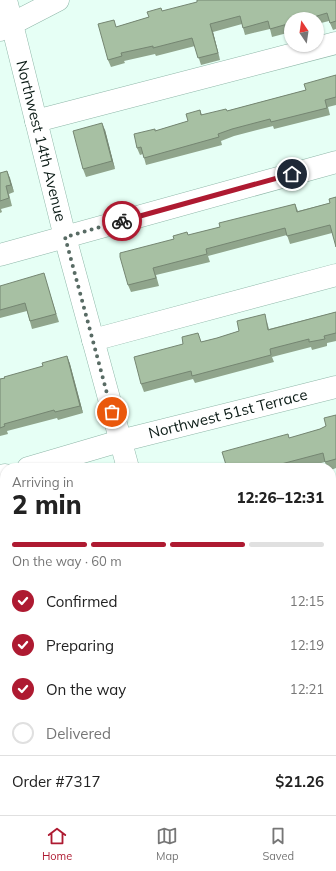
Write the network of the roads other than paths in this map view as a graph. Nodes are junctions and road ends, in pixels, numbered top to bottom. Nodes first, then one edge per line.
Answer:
1 (6, 0) edge
2 (58, 0) edge
3 (6, 26) edge
4 (336, 43) edge
5 (36, 120) junction
6 (336, 162) edge
7 (65, 237) junction
8 (0, 255) edge
9 (336, 275) edge
10 (92, 340) junction
11 (336, 387) edge
12 (120, 441) junction
13 (45, 463) edge
14 (127, 463) edge

1 - 3 street, Northwest 14th Avenue
2 - 3 street
3 - 5 street, Northwest 14th Avenue
4 - 5 street
5 - 7 street, Northwest 14th Avenue
6 - 7 street
7 - 8 street
7 - 10 street, Northwest 14th Avenue
9 - 10 street
10 - 12 street, Northwest 14th Avenue
11 - 12 street, Northwest 51st Terrace
12 - 13 street, Northwest 51st Terrace
12 - 14 street, Northwest 14th Avenue

